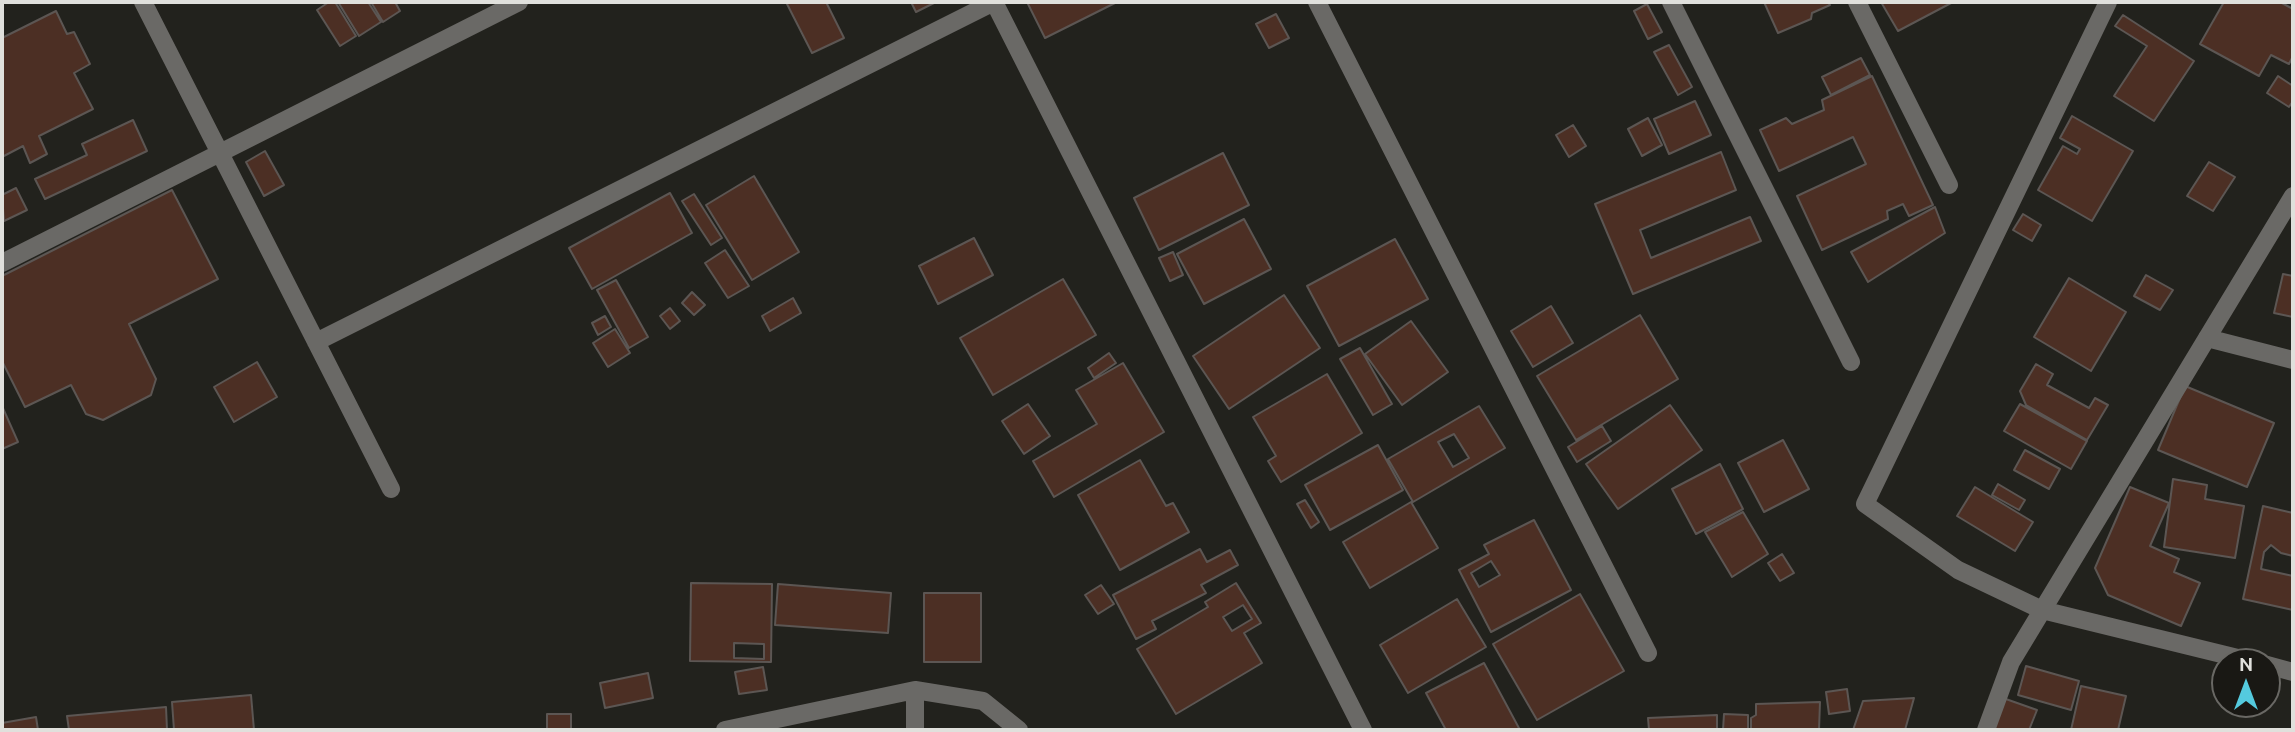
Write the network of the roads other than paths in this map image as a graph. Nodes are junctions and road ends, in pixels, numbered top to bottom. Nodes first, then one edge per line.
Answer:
1 (143, 2) edge
2 (519, 2) edge
3 (994, 2) edge
4 (1317, 2) edge
5 (1671, 2) edge
6 (1857, 2) edge
7 (2108, 2) edge
8 (220, 153) junction
9 (1949, 185) dead end
10 (2293, 195) edge
11 (2, 263) edge
12 (2207, 338) junction
13 (316, 342) junction
14 (2293, 360) edge
15 (1851, 362) dead end
16 (391, 489) dead end
17 (2042, 610) junction
18 (2211, 651) edge
19 (1648, 653) dead end
20 (915, 690) junction
21 (725, 730) edge
22 (915, 730) edge
23 (1019, 730) edge
24 (1363, 730) edge
25 (1986, 730) edge

1 - 8 street
2 - 8 street
3 - 13 street
3 - 24 street
4 - 19 street
5 - 15 street
6 - 9 street
7 - 17 street
8 - 11 street
8 - 13 street
10 - 12 street
12 - 14 street
12 - 17 street
13 - 16 street
17 - 18 street
17 - 25 street
20 - 21 street
20 - 22 street
20 - 23 street

